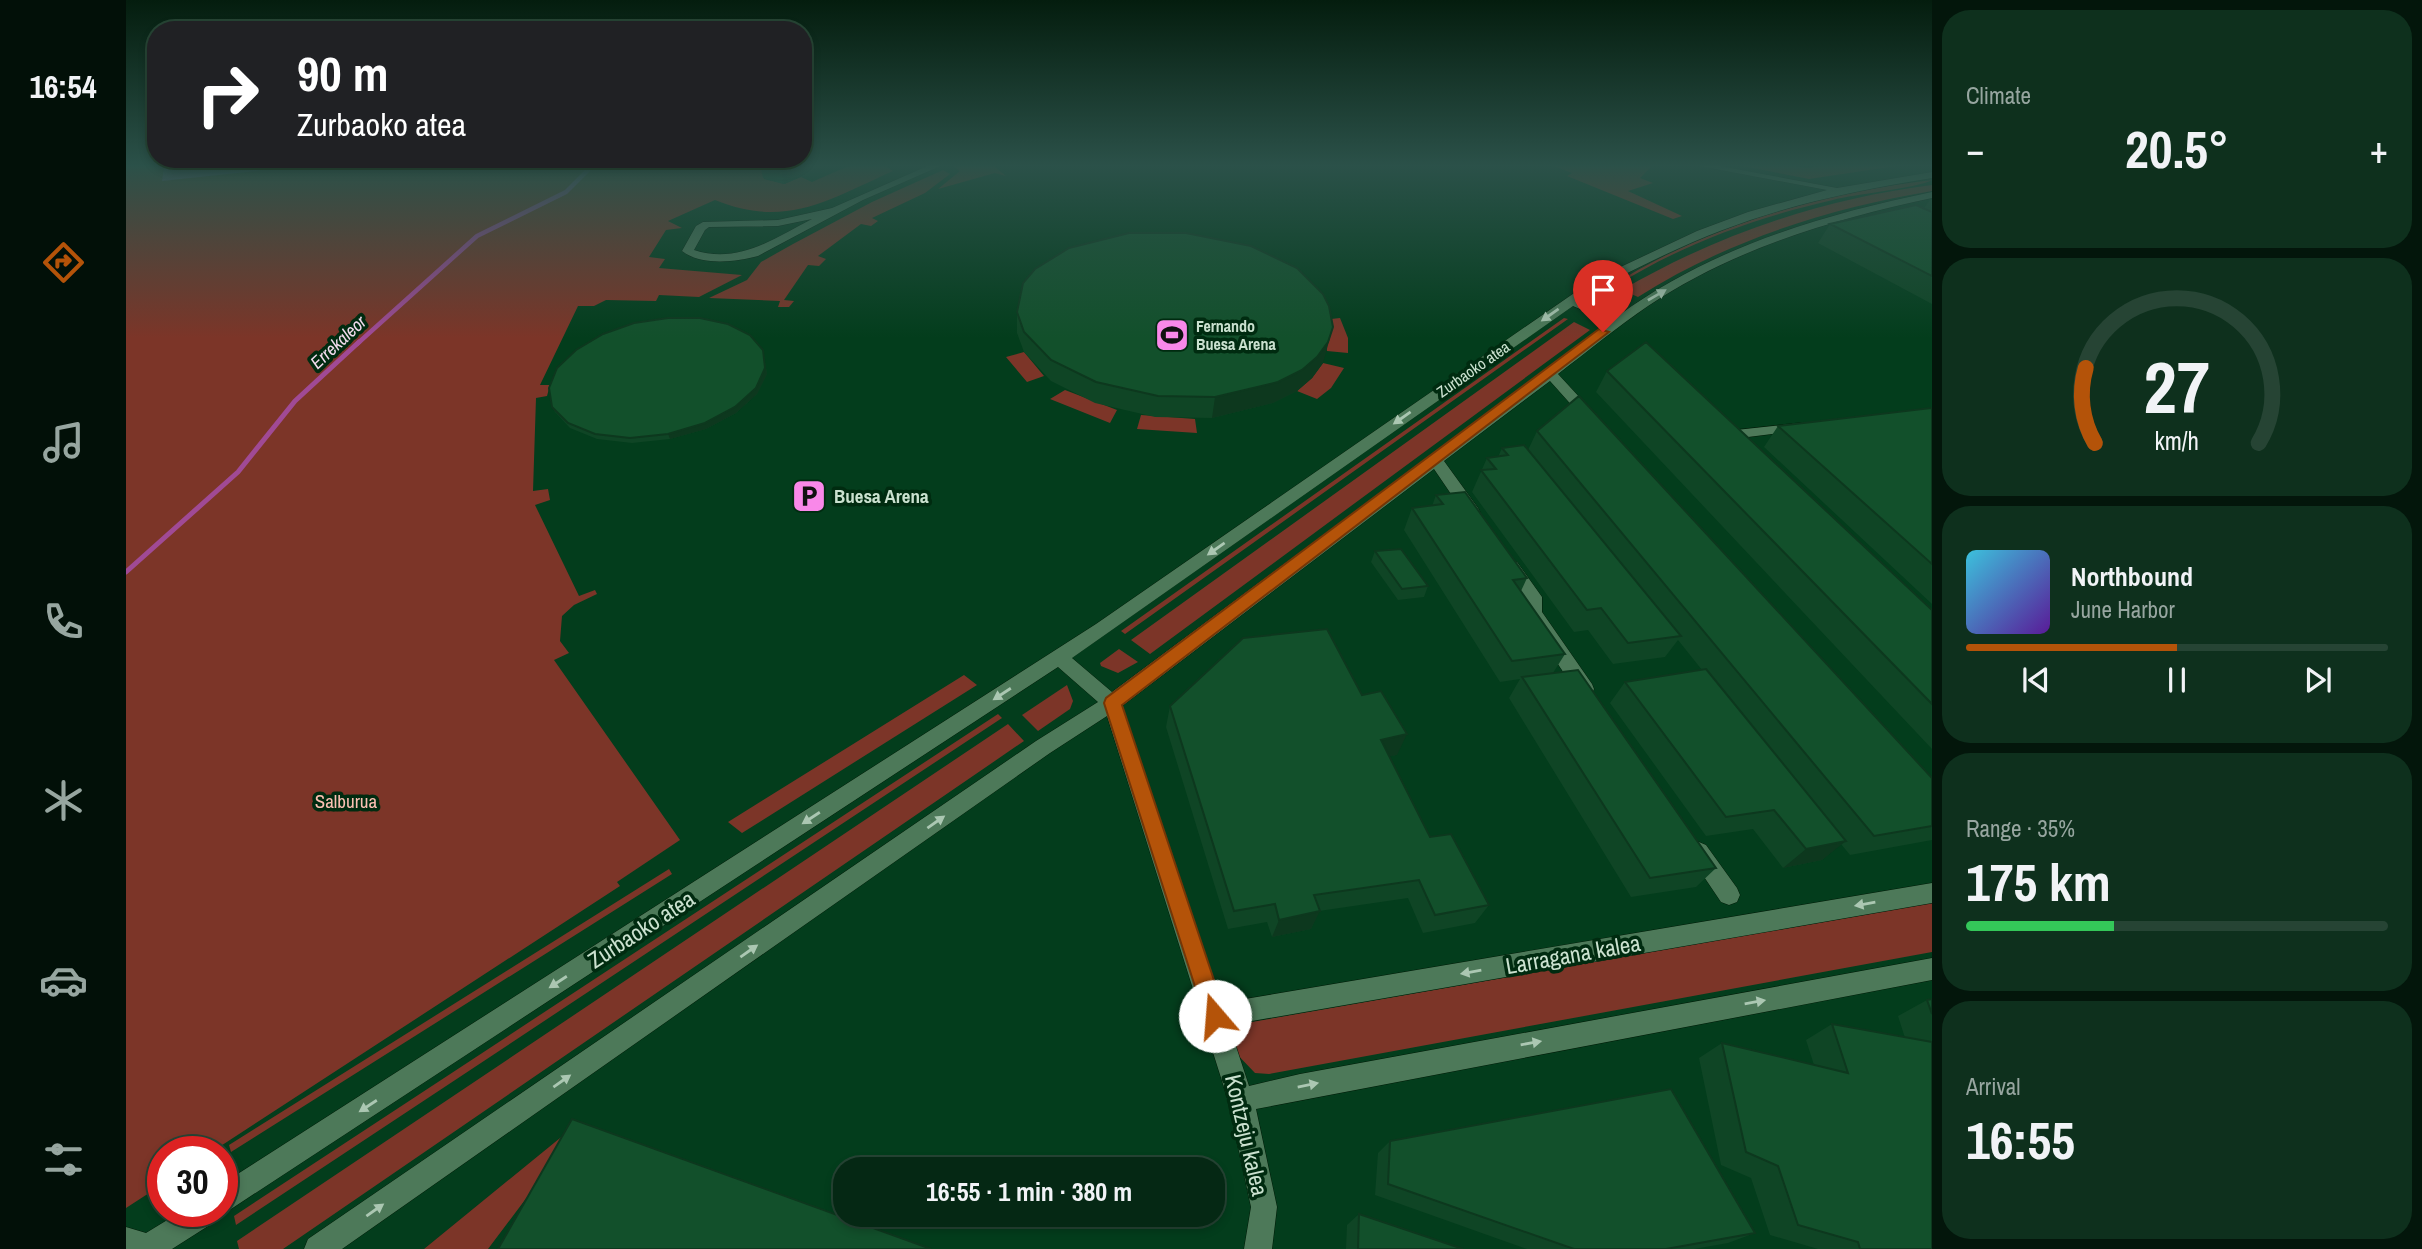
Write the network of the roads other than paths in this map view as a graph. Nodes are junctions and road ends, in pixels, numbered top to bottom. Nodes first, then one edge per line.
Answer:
1 (781, 222) edge
2 (811, 222) edge
3 (1733, 222) edge
4 (1825, 222) edge
5 (1570, 300) junction
6 (1618, 321) junction
7 (1549, 372) junction
8 (1814, 426) edge
9 (1600, 427) edge
10 (1756, 453) edge
11 (1435, 460) junction
12 (1485, 530) edge
13 (1501, 552) edge
14 (1059, 657) junction
15 (1112, 703) junction
16 (1596, 704) edge
17 (1690, 839) edge
18 (1932, 893) edge
19 (1729, 895) dead end
20 (1932, 970) edge
21 (1215, 1016) junction
22 (1241, 1100) junction
23 (238, 1190) edge
24 (176, 1227) edge
25 (143, 1245) edge
26 (318, 1249) edge
27 (1258, 1249) edge

1 - 2 street
3 - 5 street, Zurbaoko atea
6 -> 4 street
5 - 6 street
5 -> 14 street, Zurbaoko atea
6 - 7 street
7 - 9 street
7 - 11 street
8 - 10 street
11 - 12 street
11 - 15 street
13 - 16 street
14 - 15 street
14 -> 23 street, Zurbaoko atea
15 - 21 street, Kontzeju kalea
26 -> 15 street
17 - 19 street
18 -> 21 street, Larragana kalea
22 -> 20 street
21 - 22 street, Kontzeju kalea
22 - 27 street, Kontzeju kalea
24 - 25 street

